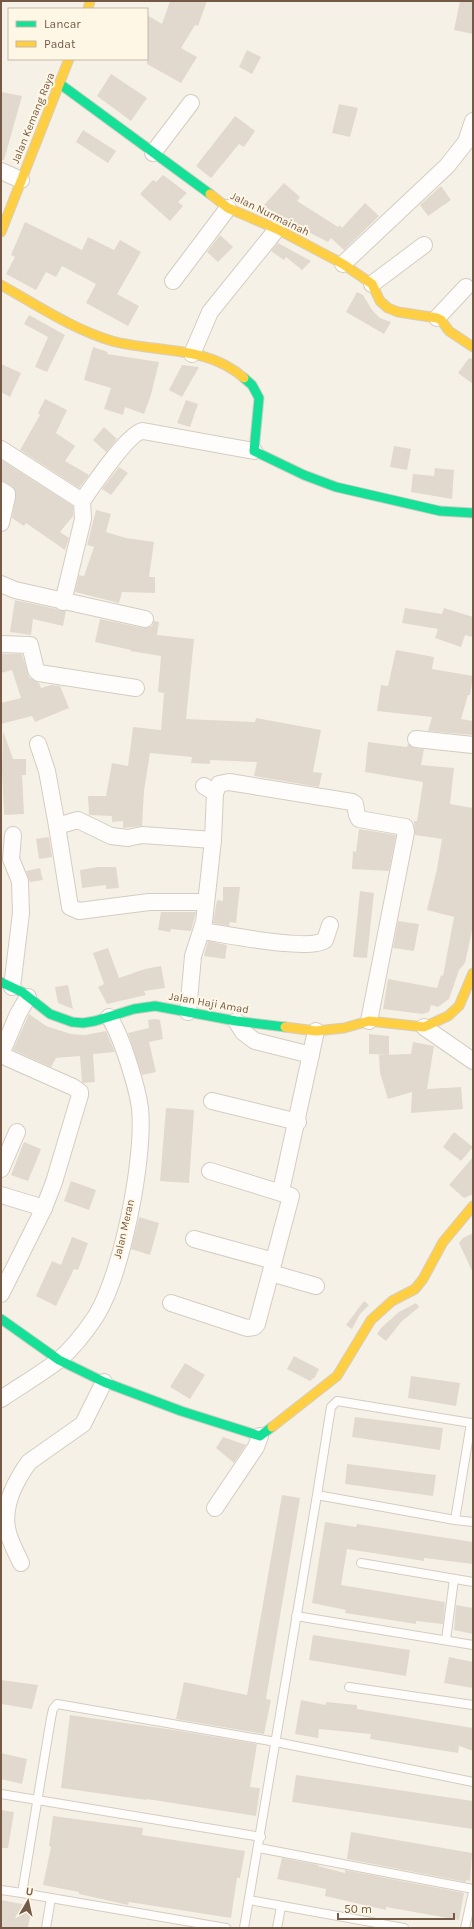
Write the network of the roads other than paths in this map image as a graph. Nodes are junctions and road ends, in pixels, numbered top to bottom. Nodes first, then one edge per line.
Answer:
1 (69, 60) edge
2 (60, 84) junction
3 (191, 103) dead end
4 (473, 121) edge
5 (469, 142) edge
6 (153, 153) junction
7 (1, 171) edge
8 (21, 180) junction
9 (228, 208) junction
10 (277, 229) junction
11 (1, 232) edge
12 (424, 244) dead end
13 (343, 264) junction
14 (172, 281) dead end
15 (372, 284) junction
16 (1, 285) edge
17 (466, 287) dead end
18 (437, 318) junction
19 (473, 348) edge
20 (192, 354) junction
21 (1, 450) edge
22 (254, 451) junction
23 (1, 490) edge
24 (82, 501) junction
25 (473, 513) edge
26 (1, 523) edge
27 (1, 584) edge
28 (63, 602) junction
29 (145, 619) dead end
30 (1, 644) edge
31 (136, 688) dead end
32 (416, 739) dead end
33 (38, 744) dead end
34 (473, 746) edge
35 (57, 826) junction
36 (13, 835) dead end
37 (214, 840) junction
38 (206, 902) junction
39 (330, 925) dead end
40 (202, 931) junction
41 (473, 973) edge
42 (7, 985) edge
43 (470, 993) edge
44 (28, 997) junction
45 (188, 1012) junction
46 (109, 1017) junction
47 (236, 1021) junction
48 (369, 1021) junction
49 (424, 1027) junction
50 (316, 1031) junction
51 (1, 1055) edge
52 (311, 1055) junction
53 (473, 1061) edge
54 (212, 1102) dead end
55 (298, 1122) junction
56 (17, 1132) dead end
57 (1, 1170) edge
58 (210, 1171) dead end
59 (281, 1191) junction
60 (1, 1195) edge
61 (473, 1206) edge
62 (44, 1208) junction
63 (194, 1239) dead end
64 (272, 1267) junction
65 (316, 1286) dead end
66 (1, 1294) edge
67 (171, 1303) dead end
68 (1, 1319) edge
69 (59, 1360) junction
70 (104, 1382) junction
71 (1, 1399) edge
72 (260, 1436) junction
73 (317, 1495) junction
74 (215, 1508) dead end
75 (455, 1520) junction
76 (473, 1522) edge
77 (21, 1562) dead end
78 (361, 1563) dead end
79 (454, 1579) junction
80 (473, 1582) edge
81 (296, 1616) junction
82 (446, 1640) junction
83 (473, 1645) edge
84 (349, 1687) dead end
85 (473, 1705) edge
86 (276, 1742) junction
87 (473, 1782) edge
88 (1, 1794) edge
89 (38, 1800) junction
90 (261, 1837) junction
91 (259, 1848) junction
92 (473, 1889) edge
93 (1, 1890) edge
94 (473, 1892) edge
95 (22, 1893) junction
96 (51, 1898) junction
97 (249, 1900) junction
98 (281, 1907) junction
99 (46, 1928) edge
100 (226, 1928) edge
101 (244, 1928) edge
102 (277, 1928) edge
103 (404, 1928) edge
104 (465, 1928) edge

1 - 2 street, Jalan Kemang Raya
2 - 6 street, Jalan Nurmainah
2 - 8 street, Jalan Kemang Raya
3 - 6 street
4 - 5 street
5 - 13 street
6 - 9 street, Jalan Nurmainah
7 - 8 street
8 - 11 street, Jalan Kemang Raya
9 - 10 street, Jalan Nurmainah
9 - 14 street
10 - 13 street, Jalan Nurmainah
10 - 20 street
12 - 15 street
13 - 15 street, Jalan Nurmainah
15 - 18 street, Jalan Nurmainah
16 - 20 street
17 - 18 street
18 - 19 street
20 - 22 street
21 - 24 street
22 - 24 street
22 - 25 street
23 - 26 street
24 - 28 street
27 - 28 street
28 - 29 street
30 - 31 street
32 - 34 street
33 - 35 street
35 - 37 street
35 - 38 street
36 - 42 street
37 - 38 street
37 - 48 street
38 - 40 street
39 - 40 street
40 - 45 street
41 - 43 street
42 - 44 street, Jalan Haji Amad
43 - 49 street
44 - 46 street, Jalan Haji Amad
44 - 51 street
45 - 46 street, Jalan Haji Amad
45 - 47 street, Jalan Haji Amad
46 - 69 street, Jalan Meran
47 - 50 street, Jalan Haji Amad
47 - 52 street
48 - 49 street, Jalan Haji Amad
48 - 50 street, Jalan Haji Amad
49 - 53 street
50 - 52 street
51 - 62 street
52 - 55 street
54 - 55 street
55 - 59 street
56 - 57 street
58 - 59 street
59 - 64 street
60 - 62 street
61 - 72 street
62 - 66 street
63 - 64 street
64 - 65 street
64 - 67 street
68 - 69 street
69 - 70 street
69 - 71 street, Jalan Meran
70 - 72 street
70 - 77 street
72 - 74 street
73 - 75 lane
73 - 75 lane
73 - 81 lane
75 - 76 lane
78 - 79 lane
79 - 80 lane
79 - 82 lane
81 - 82 lane
81 - 86 lane
82 - 83 lane
84 - 85 lane
86 - 87 lane
86 - 89 lane
86 - 90 lane
88 - 89 lane
89 - 90 lane
89 - 95 lane
90 - 91 lane
91 - 92 lane
91 - 97 lane
93 - 95 lane
94 - 104 lane
95 - 96 lane
96 - 99 lane
96 - 100 lane
97 - 98 lane
97 - 101 lane
98 - 102 lane
98 - 103 lane

